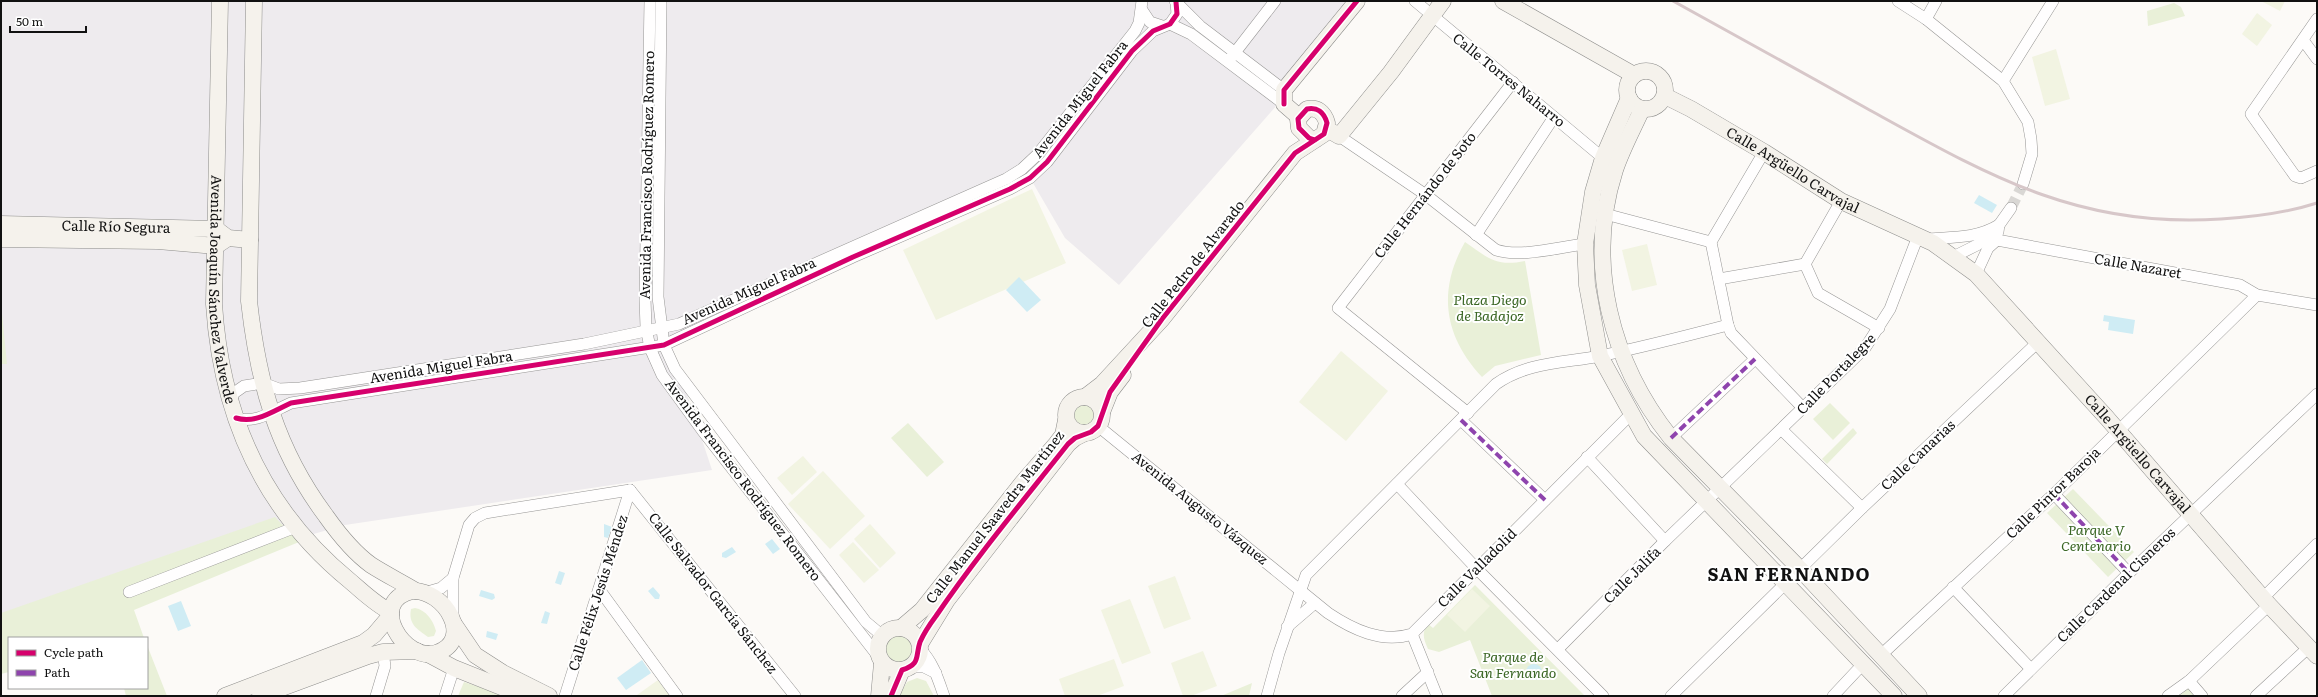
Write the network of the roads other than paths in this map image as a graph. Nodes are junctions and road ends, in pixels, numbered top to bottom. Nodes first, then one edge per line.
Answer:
1 (220, 1) edge
2 (254, 1) edge
3 (650, 1) edge
4 (661, 1) edge
5 (1275, 1) edge
6 (1357, 1) edge
7 (1415, 1) edge
8 (1443, 1) edge
9 (1503, 1) edge
10 (1898, 1) edge
11 (1936, 1) edge
12 (2053, 1) edge
13 (1175, 2) edge
14 (1142, 5) edge
15 (1431, 16) junction
16 (1926, 19) junction
17 (2317, 19) edge
18 (1166, 25) junction
19 (2303, 40) junction
20 (1234, 53) junction
21 (2317, 59) edge
22 (1227, 62) junction
23 (1634, 75) junction
24 (2003, 81) junction
25 (1513, 82) junction
26 (1284, 90) junction
27 (1665, 96) junction
28 (1629, 98) junction
29 (1642, 109) junction
30 (1554, 117) junction
31 (1301, 118) junction
32 (1327, 135) junction
33 (1764, 152) junction
34 (1295, 153) junction
35 (1603, 158) junction
36 (2317, 171) edge
37 (2023, 184) tunnel mouth
38 (1426, 195) junction
39 (1841, 201) junction
40 (216, 208) junction
41 (2011, 208) tunnel mouth
42 (1605, 214) junction
43 (1, 224) edge
44 (1999, 226) junction
45 (159, 234) junction
46 (1476, 235) junction
47 (1975, 235) junction
48 (219, 238) junction
49 (1921, 238) junction
50 (1, 239) edge
51 (250, 240) junction
52 (1997, 240) junction
53 (1711, 242) junction
54 (1585, 244) junction
55 (1953, 257) junction
56 (1805, 264) junction
57 (1976, 274) junction
58 (1719, 279) junction
59 (2257, 295) junction
60 (2317, 305) edge
61 (1162, 319) junction
62 (1728, 325) junction
63 (661, 328) junction
64 (1879, 328) junction
65 (646, 332) junction
66 (2038, 342) junction
67 (664, 345) junction
68 (650, 348) junction
69 (1620, 351) junction
70 (1600, 356) junction
71 (1755, 359) junction
72 (262, 383) junction
73 (2317, 394) edge
74 (1085, 397) junction
75 (231, 402) junction
76 (1803, 408) junction
77 (271, 412) junction
78 (1632, 413) junction
79 (1464, 416) junction
80 (236, 418) junction
81 (1066, 420) junction
82 (1095, 424) junction
83 (1782, 430) junction
84 (2117, 431) junction
85 (1671, 438) junction
86 (1587, 457) junction
87 (1397, 484) junction
88 (1720, 488) junction
89 (630, 490) junction
90 (2054, 494) junction
91 (1545, 500) junction
92 (1706, 501) junction
93 (1862, 508) junction
94 (2189, 514) junction
95 (296, 527) junction
96 (1665, 541) junction
97 (2317, 544) edge
98 (1476, 568) junction
99 (1800, 569) junction
100 (2129, 573) junction
101 (453, 578) junction
102 (1785, 584) junction
103 (1953, 587) junction
104 (599, 589) junction
105 (1300, 591) junction
106 (128, 592) dead end
107 (420, 592) junction
108 (2266, 601) junction
109 (1315, 603) junction
110 (387, 611) junction
111 (453, 622) junction
112 (1287, 627) junction
113 (901, 628) junction
114 (885, 633) junction
115 (1412, 634) junction
116 (920, 646) junction
117 (1558, 649) junction
118 (383, 652) junction
119 (423, 652) junction
120 (2313, 652) edge
121 (1880, 656) junction
122 (880, 659) junction
123 (1863, 664) junction
124 (454, 668) junction
125 (907, 668) junction
126 (2032, 668) junction
127 (1428, 672) junction
128 (936, 673) junction
129 (2189, 681) junction
130 (225, 696) edge
131 (260, 696) edge
132 (376, 696) edge
133 (445, 696) edge
134 (524, 696) edge
135 (549, 696) edge
136 (565, 696) edge
137 (677, 696) edge
138 (795, 696) edge
139 (879, 696) edge
140 (891, 696) edge
141 (944, 696) edge
142 (1267, 696) edge
143 (1402, 696) edge
144 (1437, 696) edge
145 (1604, 696) edge
146 (1671, 696) edge
147 (1833, 696) edge
148 (1894, 696) edge
149 (1919, 696) edge
150 (2004, 696) edge
151 (2168, 696) edge
152 (2202, 696) edge
153 (2256, 696) edge

1 - 40 main road, Avenida Joaquín Sánchez Valverde
2 - 51 main road, Avenida Joaquín Sánchez Valverde
3 - 65 street, Avenida Francisco Rodríguez Romero
4 - 63 street, Avenida Francisco Rodríguez Romero
5 - 20 street
6 - 26 main road
7 - 15 street, Calle Torres Naharro
8 - 15 main road, Calle Pedro de Alvarado
9 - 23 main road
10 - 16 street
11 - 16 street
12 - 24 street
13 - 18 street
13 - 20 street
14 - 18 street
14 - 63 street, Avenida Miguel Fabra
15 - 25 street, Calle Torres Naharro
15 - 32 main road, Calle Pedro de Alvarado
16 - 24 street
17 - 19 street
18 - 22 street
18 - 67 street, Avenida Miguel Fabra
19 - 21 street
19 - 36 street
20 - 22 street
20 - 26 street
22 - 26 street
23 - 27 main road
23 - 28 main road
24 - 37 street
25 - 30 street, Calle Torres Naharro
25 - 38 street, Calle Hernándo de Soto
26 - 31 main road
27 - 29 main road
27 - 33 main road, Calle Argüello Carvajal
28 - 29 main road
28 - 35 main road
29 - 42 main road
30 - 35 street, Calle Torres Naharro
30 - 46 street
31 - 32 main road
31 - 32 main road
31 - 34 main road, Calle Pedro de Alvarado
32 - 34 main road, Calle Pedro de Alvarado
32 - 38 street
33 - 39 main road, Calle Argüello Carvajal
33 - 53 street
34 - 61 main road, Calle Pedro de Alvarado
35 - 54 main road
38 - 46 street
38 - 79 street, Calle Hernándo de Soto
39 - 49 main road, Calle Argüello Carvajal
39 - 56 street
40 - 45 main road
40 - 48 main road, Avenida Joaquín Sánchez Valverde
41 - 44 street
42 - 53 street
42 - 69 main road
43 - 45 main road, Calle Río Segura
44 - 47 street, Calle Argüello Carvajal
44 - 52 street
44 - 55 street
45 - 48 main road, Calle Río Segura
45 - 50 main road, Calle Río Segura
46 - 54 street
47 - 49 street, Calle Argüello Carvajal
47 - 55 street, Calle Argüello Carvajal
48 - 51 main road, Calle Río Segura
48 - 75 main road, Avenida Joaquín Sánchez Valverde
49 - 55 main road, Calle Argüello Carvajal
49 - 64 street, Calle Portalegre
51 - 72 main road, Avenida Joaquín Sánchez Valverde
52 - 57 street
52 - 59 street, Calle Nazaret
53 - 58 street
54 - 70 main road
55 - 57 main road, Calle Argüello Carvajal
56 - 58 street
56 - 64 street
57 - 66 main road, Calle Argüello Carvajal
58 - 62 street
59 - 60 street, Calle Nazaret
59 - 84 street, Calle Pintor Baroja
61 - 74 main road, Calle Pedro de Alvarado
61 - 82 main road, Calle Pedro de Alvarado
62 - 69 street
62 - 71 street
63 - 65 street, Avenida Miguel Fabra
63 - 67 street, Avenida Francisco Rodríguez Romero
64 - 76 street, Calle Portalegre
65 - 68 street, Avenida Francisco Rodríguez Romero
65 - 72 street, Avenida Miguel Fabra
66 - 84 main road, Calle Argüello Carvajal
66 - 93 street, Calle Canarias
67 - 68 street, Avenida Miguel Fabra
67 - 114 street, Avenida Francisco Rodríguez Romero
68 - 77 street, Avenida Miguel Fabra
68 - 122 street, Avenida Francisco Rodríguez Romero
69 - 70 street
69 - 85 main road
70 - 78 main road
70 - 79 street
71 - 76 street
71 - 85 street
72 - 75 street
72 - 77 main road, Avenida Joaquín Sánchez Valverde
73 - 94 street, Calle Cardenal Cisneros
74 - 81 main road
74 - 82 main road
75 - 80 main road, Avenida Joaquín Sánchez Valverde
76 - 83 street, Calle Portalegre
77 - 80 street, Avenida Miguel Fabra
77 - 107 main road, Avenida Joaquín Sánchez Valverde
78 - 86 street, Calle Valladolid
78 - 92 main road
79 - 87 street
79 - 91 street
80 - 95 main road, Avenida Joaquín Sánchez Valverde
81 - 82 main road
81 - 113 main road, Calle Manuel Saavedra Martínez
82 - 105 street, Avenida Augusto Vázquez
82 - 116 main road, Calle Manuel Saavedra Martínez
83 - 88 street, Calle Portalegre
83 - 93 street
84 - 90 street, Calle Pintor Baroja
84 - 94 main road, Calle Argüello Carvajal
85 - 88 main road
86 - 91 street, Calle Valladolid
86 - 96 street
87 - 98 street
87 - 105 street
88 - 92 street, Calle Jalifa
88 - 99 main road
89 - 101 street
89 - 104 street, Calle Félix Jesús Méndez
89 - 138 street, Calle Salvador García Sánchez
90 - 100 street
90 - 103 street, Calle Pintor Baroja
91 - 98 street, Calle Valladolid
92 - 96 street, Calle Jalifa
92 - 102 main road
93 - 99 street, Calle Canarias
94 - 100 street, Calle Cardenal Cisneros
94 - 108 main road, Calle Argüello Carvajal
95 - 106 street
95 - 110 main road, Avenida Joaquín Sánchez Valverde
96 - 117 street, Calle Jalifa
97 - 108 street
98 - 115 street, Calle Valladolid
98 - 117 street
99 - 102 street, Calle Canarias
99 - 121 main road
100 - 126 street, Calle Cardenal Cisneros
101 - 107 street
101 - 111 street
102 - 123 main road
102 - 146 street, Calle Canarias
103 - 121 street, Calle Pintor Baroja
103 - 126 street
104 - 136 street, Calle Félix Jesús Méndez
104 - 137 street
105 - 109 street
105 - 112 street
107 - 110 main road
107 - 111 main road
108 - 120 main road, Calle Argüello Carvajal
108 - 129 street
109 - 112 street
109 - 115 street
110 - 119 main road
110 - 130 main road
111 - 119 main road
111 - 135 main road
112 - 142 street
113 - 114 main road
113 - 116 main road
114 - 122 main road
115 - 127 street
116 - 125 main road
116 - 128 street
117 - 145 street
118 - 119 main road
118 - 131 main road
118 - 132 street
119 - 124 main road
120 - 153 street
121 - 149 main road
122 - 125 main road
122 - 139 main road
123 - 147 street
123 - 148 main road
124 - 133 street
124 - 134 main road
125 - 128 street
125 - 140 main road
126 - 150 street, Calle Cardenal Cisneros
127 - 143 street
127 - 144 street
128 - 141 street
129 - 151 street
129 - 152 street

